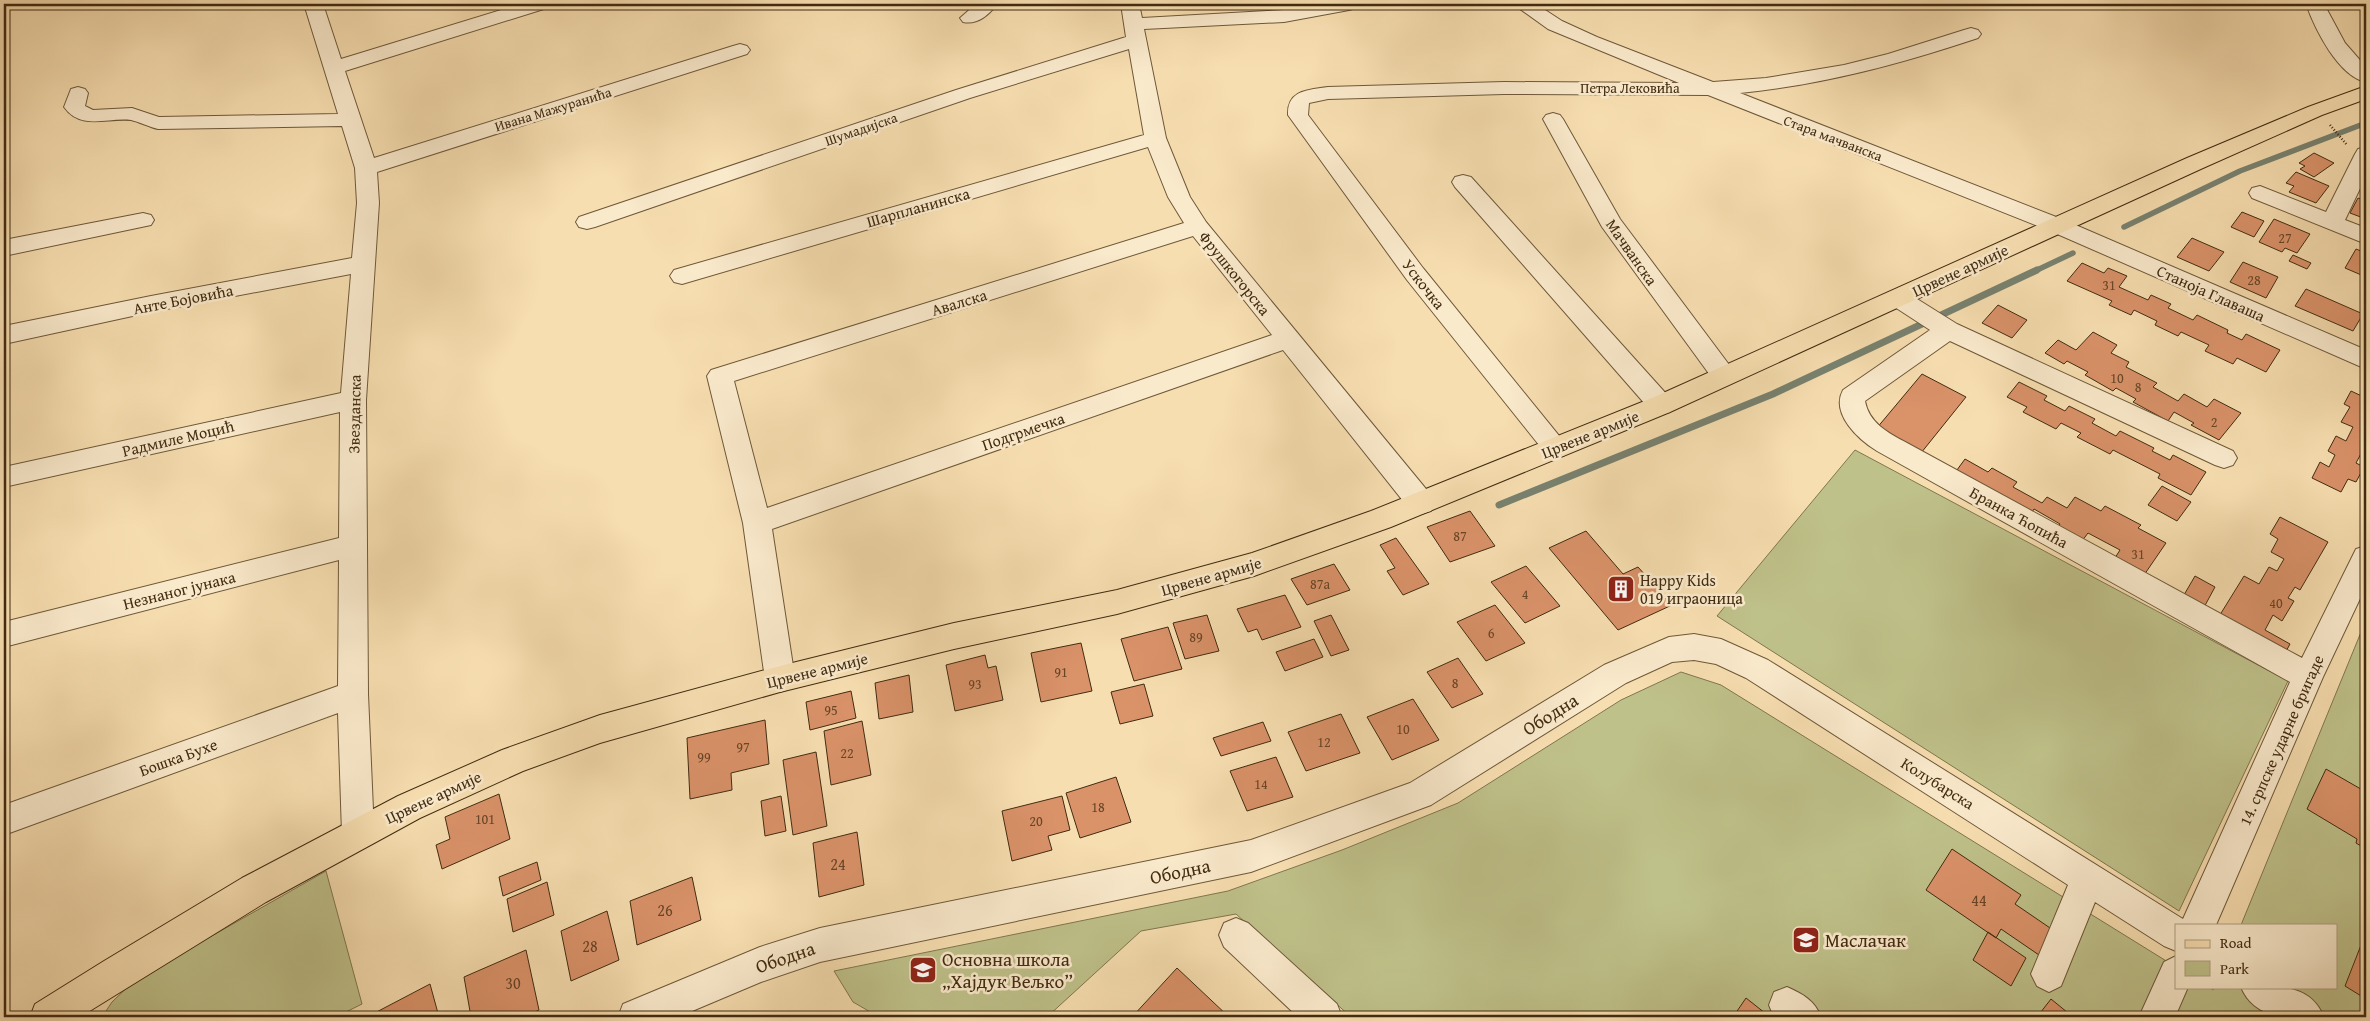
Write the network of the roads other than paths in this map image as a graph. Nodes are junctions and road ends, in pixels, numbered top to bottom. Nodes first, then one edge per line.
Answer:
1 (313, 4) edge
2 (540, 4) edge
3 (987, 4) edge
4 (1349, 4) edge
5 (1523, 4) edge
6 (2315, 4) edge
7 (970, 18) dead end
8 (1134, 22) edge
9 (1971, 34) dead end
10 (740, 50) dead end
11 (334, 68) junction
12 (2366, 76) edge
13 (1764, 85) junction
14 (1714, 89) junction
15 (2366, 92) edge
16 (78, 93) dead end
17 (1766, 112) junction
18 (1298, 116) joint
19 (1553, 119) dead end
20 (350, 120) junction
21 (1155, 138) junction
22 (2366, 154) edge
23 (366, 168) junction
24 (1462, 182) dead end
25 (2260, 193) dead end
26 (144, 220) dead end
27 (587, 222) dead end
28 (2332, 223) junction
29 (2056, 225) junction
30 (1198, 227) junction
31 (2366, 237) edge
32 (4, 248) edge
33 (362, 264) junction
34 (682, 276) dead end
35 (1898, 298) junction
36 (1948, 330) junction
37 (4, 335) edge
38 (1288, 339) junction
39 (2366, 360) edge
40 (1724, 376) junction
41 (352, 400) junction
42 (1661, 405) junction
43 (1556, 448) junction
44 (2224, 458) dead end
45 (4, 477) edge
46 (1421, 502) junction
47 (757, 523) junction
48 (354, 545) junction
49 (2366, 557) edge
50 (4, 635) edge
51 (1694, 647) joint
52 (2308, 677) junction
53 (780, 679) junction
54 (353, 694) junction
55 (4, 820) edge
56 (358, 833) junction
57 (2088, 878) junction
58 (2198, 924) edge
59 (2175, 933) edge
60 (1236, 935) dead end
61 (2050, 974) dead end
62 (2175, 976) edge
63 (2262, 988) edge
64 (48, 1017) edge
65 (636, 1017) edge
66 (1324, 1017) edge
67 (2157, 1017) edge
68 (2306, 1017) edge

1 - 11 street, Звезданска
2 - 11 street
3 - 7 street
4 - 8 street, Шумадијска
5 - 14 street, Стара мачванска
6 - 12 street
8 - 21 street, Фрушкогорска
8 - 27 street, Шумадијска
9 - 13 street, Петра Лековића
10 - 23 street, Ивана Мажуранића
11 - 20 street, Звезданска
13 - 14 street, Петра Лековића
13 - 17 street
14 - 17 street, Стара мачванска
14 - 18 street, Петра Лековића
15 - 29 main road, Црвене армије
16 - 20 street
17 - 29 street, Стара мачванска
18 - 43 street, Ускочка
19 - 40 street, Мачванска
20 - 23 street, Звезданска
21 - 30 street, Фрушкогорска
21 - 34 street, Шарпланинска
22 - 28 street
23 - 33 street, Звезданска
24 - 42 street
25 - 28 street
26 - 32 street
28 - 31 street
29 - 35 main road, Црвене армије
29 - 39 street, Станоја Главаша
30 - 38 street, Фрушкогорска
30 - 47 street, Авалска
33 - 37 street, Анте Бојовића
33 - 41 street, Звезданска
35 - 36 street
35 - 40 main road, Црвене армије
36 - 44 street
36 - 52 street, Бранка Ћопића
38 - 46 street, Фрушкогорска
38 - 47 street, Подгрмечка
40 - 42 main road, Црвене армије
41 - 45 street, Радмиле Моцић
41 - 48 street, Звезданска
42 - 43 main road, Црвене армије
43 - 46 main road, Црвене армије
46 - 53 main road, Црвене армије
47 - 53 street
48 - 50 street, Незнаног јунака
48 - 54 street, Звезданска
49 - 52 street, 14. српске ударне бригаде
51 - 57 street, Колубарска
51 - 65 street, Ободна
52 - 58 street, 14. српске ударне бригаде
53 - 56 main road, Црвене армије
54 - 55 street, Бошка Бухе
54 - 56 street, Звезданска
56 - 64 main road, Црвене армије
57 - 59 street, Колубарска
57 - 61 street
60 - 66 street
62 - 67 street
63 - 68 street

